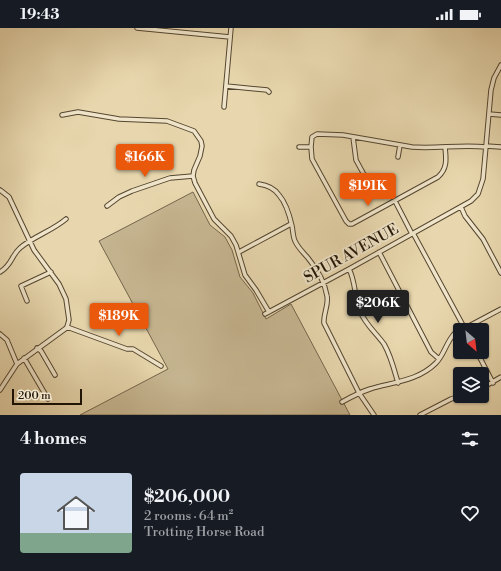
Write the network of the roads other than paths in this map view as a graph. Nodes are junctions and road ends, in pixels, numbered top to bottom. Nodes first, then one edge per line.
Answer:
1 (137, 28) edge
2 (231, 28) edge
3 (230, 37) junction
4 (501, 65) edge
5 (226, 86) junction
6 (270, 92) dead end
7 (224, 107) dead end
8 (489, 114) junction
9 (62, 115) dead end
10 (501, 115) edge
11 (353, 137) junction
12 (400, 145) junction
13 (486, 146) junction
14 (300, 147) dead end
15 (311, 147) junction
16 (445, 147) junction
17 (501, 147) edge
18 (398, 158) dead end
19 (193, 176) junction
20 (368, 182) dead end
21 (258, 184) dead end
22 (0, 190) edge
23 (395, 201) junction
24 (107, 206) dead end
25 (461, 207) junction
26 (66, 219) dead end
27 (291, 224) junction
28 (413, 234) junction
29 (30, 241) junction
30 (239, 252) junction
31 (379, 252) junction
32 (349, 269) junction
33 (0, 272) edge
34 (51, 272) junction
35 (501, 273) edge
36 (323, 282) junction
37 (27, 301) dead end
38 (501, 309) edge
39 (462, 323) edge
40 (476, 323) edge
41 (67, 327) junction
42 (0, 334) edge
43 (453, 335) edge
44 (37, 348) junction
45 (24, 358) junction
46 (439, 359) junction
47 (481, 359) edge
48 (17, 364) junction
49 (161, 366) dead end
50 (55, 375) dead end
51 (501, 377) edge
52 (398, 382) junction
53 (493, 383) junction
54 (489, 385) edge
55 (0, 390) edge
56 (360, 393) junction
57 (453, 398) edge
58 (48, 399) dead end
59 (342, 402) dead end
60 (374, 415) edge
61 (420, 415) edge

1 - 3 street
2 - 3 street
3 - 5 street
4 - 8 street, SPUR AVENUE
5 - 6 street
5 - 7 street
8 - 10 street
8 - 13 street, SPUR AVENUE
9 - 19 street
11 - 12 street
11 - 15 street
11 - 20 street
12 - 16 street
12 - 18 street
13 - 16 street
13 - 17 street
13 - 25 street, SPUR AVENUE
14 - 15 street
15 - 23 street
16 - 23 street
19 - 24 street
19 - 30 street
21 - 27 street
22 - 29 street
23 - 28 street
25 - 28 street, SPUR AVENUE
25 - 35 street
26 - 29 street
27 - 30 street
27 - 36 street
28 - 31 street, SPUR AVENUE
28 - 39 street
29 - 33 street
29 - 34 street
30 - 36 street, SPUR AVENUE
31 - 32 street, SPUR AVENUE
31 - 46 street
32 - 36 street, SPUR AVENUE
32 - 52 street
34 - 37 street
34 - 41 street
36 - 56 street
38 - 40 street
41 - 44 street
41 - 49 street
42 - 48 street
43 - 46 street
44 - 45 street
44 - 50 street
45 - 48 street
45 - 58 street
46 - 52 street
47 - 53 street
48 - 55 street
51 - 53 street
52 - 56 street
53 - 54 street
56 - 59 street
56 - 60 street
57 - 61 street

